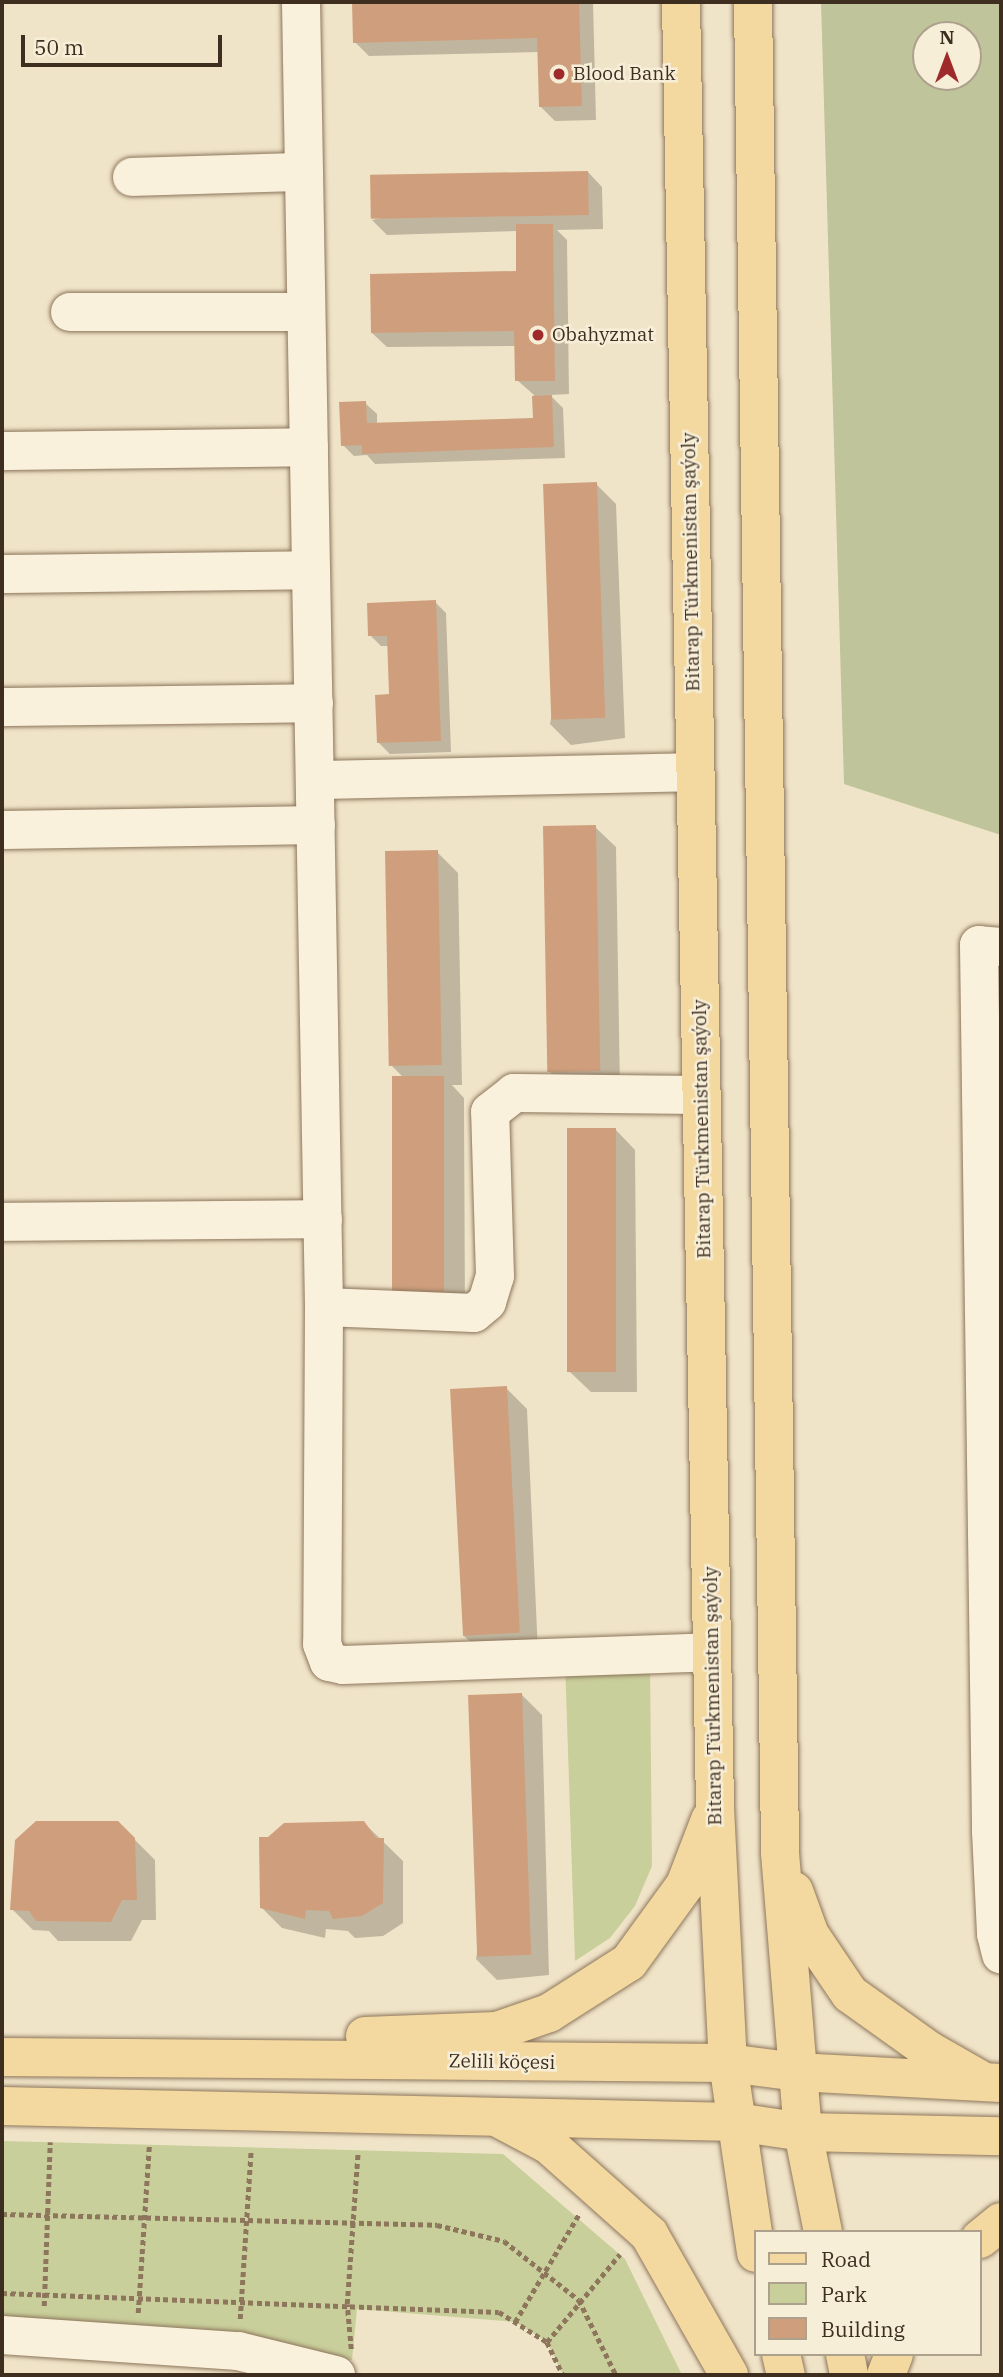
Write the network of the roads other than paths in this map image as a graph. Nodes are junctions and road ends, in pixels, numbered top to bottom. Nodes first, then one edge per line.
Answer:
1 (300, 2) edge
2 (681, 2) edge
3 (753, 2) edge
4 (304, 172) junction
5 (132, 177) dead end
6 (70, 312) dead end
7 (306, 312) junction
8 (309, 447) junction
9 (2, 451) edge
10 (311, 569) junction
11 (2, 573) edge
12 (314, 703) junction
13 (2, 706) edge
14 (695, 772) junction
15 (316, 779) junction
16 (316, 825) junction
17 (2, 830) edge
18 (990, 946) edge
19 (701, 1095) junction
20 (323, 1219) junction
21 (2, 1222) edge
22 (993, 1244) edge
23 (324, 1307) junction
24 (995, 1537) edge
25 (711, 1653) junction
26 (715, 1808) junction
27 (996, 1831) edge
28 (780, 1853) junction
29 (1001, 1954) edge
30 (2, 2057) edge
31 (310, 2060) junction
32 (728, 2063) junction
33 (797, 2072) junction
34 (994, 2083) edge
35 (2, 2106) edge
36 (495, 2116) junction
37 (736, 2122) junction
38 (803, 2132) junction
39 (1001, 2136) edge
40 (1001, 2222) edge
41 (823, 2230) edge
42 (982, 2237) edge
43 (754, 2240) edge
44 (2, 2335) edge
45 (781, 2356) edge
46 (845, 2356) edge
47 (893, 2356) edge
48 (344, 2368) edge
49 (729, 2375) edge
50 (786, 2375) edge
51 (849, 2375) edge
52 (886, 2375) edge

1 - 4 street
2 - 14 main road, Bitarap Türkmenistan şaýoly
3 - 28 main road
4 - 5 street
4 - 7 street
6 - 7 street
7 - 8 street
8 - 9 street
8 - 10 street
10 - 11 street
10 - 12 street
12 - 13 street
12 - 15 street
14 - 15 street
14 - 19 main road, Bitarap Türkmenistan şaýoly
15 - 16 street
16 - 17 street
16 - 20 street
18 - 22 street
19 - 23 street
19 - 25 main road, Bitarap Türkmenistan şaýoly
20 - 21 street
20 - 23 street
22 - 24 street
23 - 25 street
24 - 27 street
25 - 26 main road, Bitarap Türkmenistan şaýoly
26 - 31 main road
26 - 32 main road, Bitarap Türkmenistan şaýoly
27 - 29 street
28 - 33 main road
28 - 34 main road
30 - 31 main road, Zelili köçesi
31 - 32 main road, Zelili köçesi
32 - 33 main road, Zelili köçesi
32 - 37 main road, Bitarap Türkmenistan şaýoly
33 - 34 main road, Zelili köçesi
33 - 38 main road
35 - 36 main road
36 - 37 main road
36 - 49 main road
37 - 38 main road
37 - 43 main road, Bitarap Türkmenistan şaýoly
38 - 39 main road
38 - 41 main road
40 - 42 main road
44 - 48 street
45 - 50 main road
46 - 51 main road
47 - 52 main road

